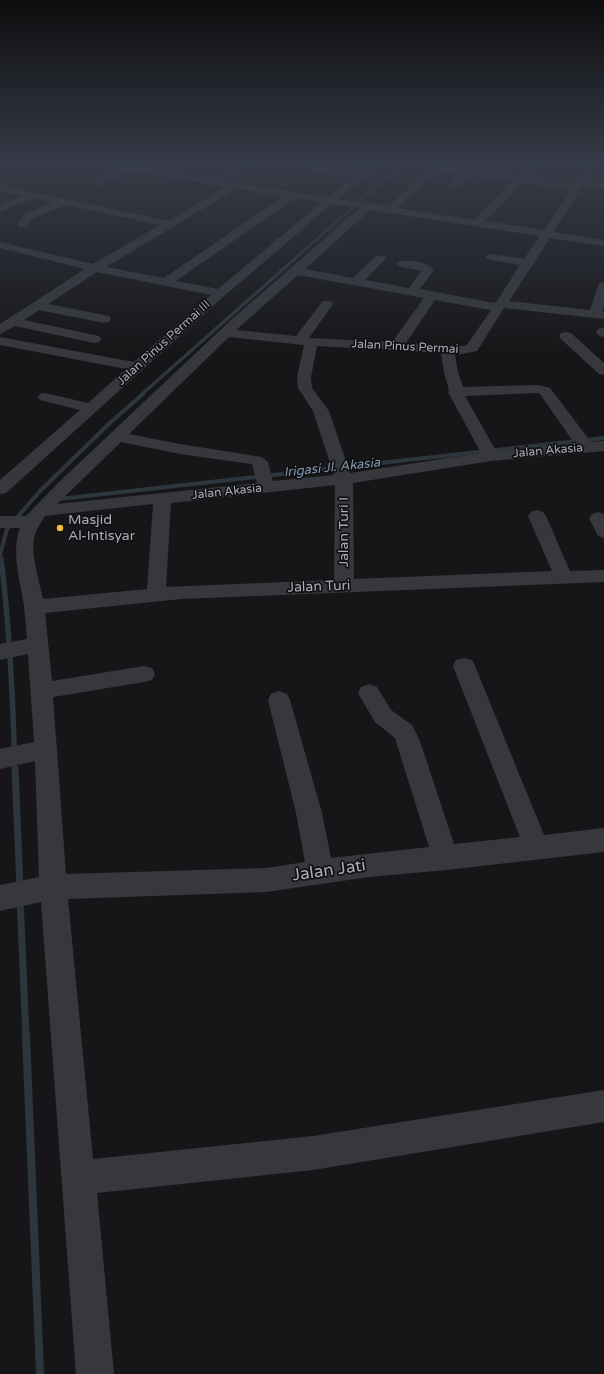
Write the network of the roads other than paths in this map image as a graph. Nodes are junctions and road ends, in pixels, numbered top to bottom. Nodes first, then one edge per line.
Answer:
1 (27, 226) edge
2 (165, 226) edge
3 (248, 226) edge
4 (301, 226) edge
5 (338, 226) edge
6 (492, 226) edge
7 (551, 226) edge
8 (546, 234) junction
9 (604, 243) edge
10 (0, 245) edge
11 (491, 257) dead end
12 (380, 258) dead end
13 (402, 264) dead end
14 (526, 264) junction
15 (95, 268) junction
16 (296, 271) junction
17 (166, 282) junction
18 (356, 282) junction
19 (604, 286) edge
20 (412, 292) junction
21 (220, 293) junction
22 (432, 295) junction
23 (327, 304) dead end
24 (37, 306) junction
25 (498, 306) junction
26 (599, 315) edge
27 (104, 319) dead end
28 (6, 325) edge
29 (226, 333) junction
30 (566, 336) dead end
31 (94, 339) dead end
32 (0, 341) edge
33 (306, 341) junction
34 (396, 347) junction
35 (448, 350) junction
36 (138, 367) junction
37 (601, 377) edge
38 (455, 392) junction
39 (45, 397) dead end
40 (92, 408) junction
41 (117, 436) junction
42 (604, 446) edge
43 (586, 447) junction
44 (491, 456) junction
45 (344, 479) junction
46 (266, 487) junction
47 (0, 489) edge
48 (162, 499) junction
49 (537, 516) dead end
50 (30, 518) junction
51 (1, 522) edge
52 (604, 576) edge
53 (564, 578) junction
54 (344, 586) junction
55 (156, 595) junction
56 (34, 607) junction
57 (31, 646) junction
58 (1, 652) edge
59 (464, 666) dead end
60 (144, 674) dead end
61 (41, 691) junction
62 (369, 693) dead end
63 (279, 700) dead end
64 (40, 750) junction
65 (4, 759) edge
66 (604, 840) edge
67 (537, 848) junction
68 (446, 858) junction
69 (320, 872) junction
70 (45, 888) junction
71 (0, 898) edge
72 (604, 1106) edge
73 (78, 1178) junction
74 (95, 1374) edge

1 - 10 street
2 - 15 street
3 - 17 street
4 - 21 street, Jalan Pinus Permai III
5 - 16 street
6 - 8 street
7 - 8 street, Jalan Pinus Permai
8 - 9 street
8 - 14 street, Jalan Pinus Permai
10 - 15 street
11 - 14 street
12 - 18 street
13 - 20 street
14 - 25 street, Jalan Pinus Permai
15 - 17 street
15 - 24 street
16 - 18 street
16 - 29 street
17 - 21 street
18 - 20 street
19 - 26 street
20 - 22 street
21 - 36 street, Jalan Pinus Permai III
22 - 25 street
22 - 34 street
23 - 33 street
24 - 27 street
24 - 28 street
25 - 26 street
25 - 35 street, Jalan Pinus Permai
28 - 31 street
29 - 33 street, Jalan Pinus Permai
29 - 41 street
30 - 37 street
32 - 36 street
33 - 34 street, Jalan Pinus Permai
33 - 45 street, Jalan Turi I
34 - 35 street, Jalan Pinus Permai
35 - 38 street
36 - 40 street, Jalan Pinus Permai III
38 - 43 street
38 - 44 street
39 - 40 street
40 - 47 street, Jalan Pinus Permai III
41 - 46 street
41 - 50 street
42 - 43 street, Jalan Akasia
43 - 44 street, Jalan Akasia
44 - 45 street, Jalan Akasia
45 - 46 street, Jalan Akasia
45 - 54 street, Jalan Turi I
46 - 48 street, Jalan Akasia
48 - 50 street, Jalan Akasia
48 - 55 street
49 - 53 street
50 - 51 street, Jalan Akasia
50 - 56 street
52 - 53 street, Jalan Turi
53 - 54 street, Jalan Turi
54 - 55 street, Jalan Turi
55 - 56 street, Jalan Turi
56 - 57 street
57 - 58 street
57 - 61 street
59 - 67 street
60 - 61 street
61 - 64 street
62 - 68 street
63 - 69 street
64 - 65 street
64 - 70 street
66 - 67 street, Jalan Jati
67 - 68 street, Jalan Jati
68 - 69 street, Jalan Jati
69 - 70 street, Jalan Jati
70 - 71 street, Jalan Jati
70 - 73 street
72 - 73 street
73 - 74 street

